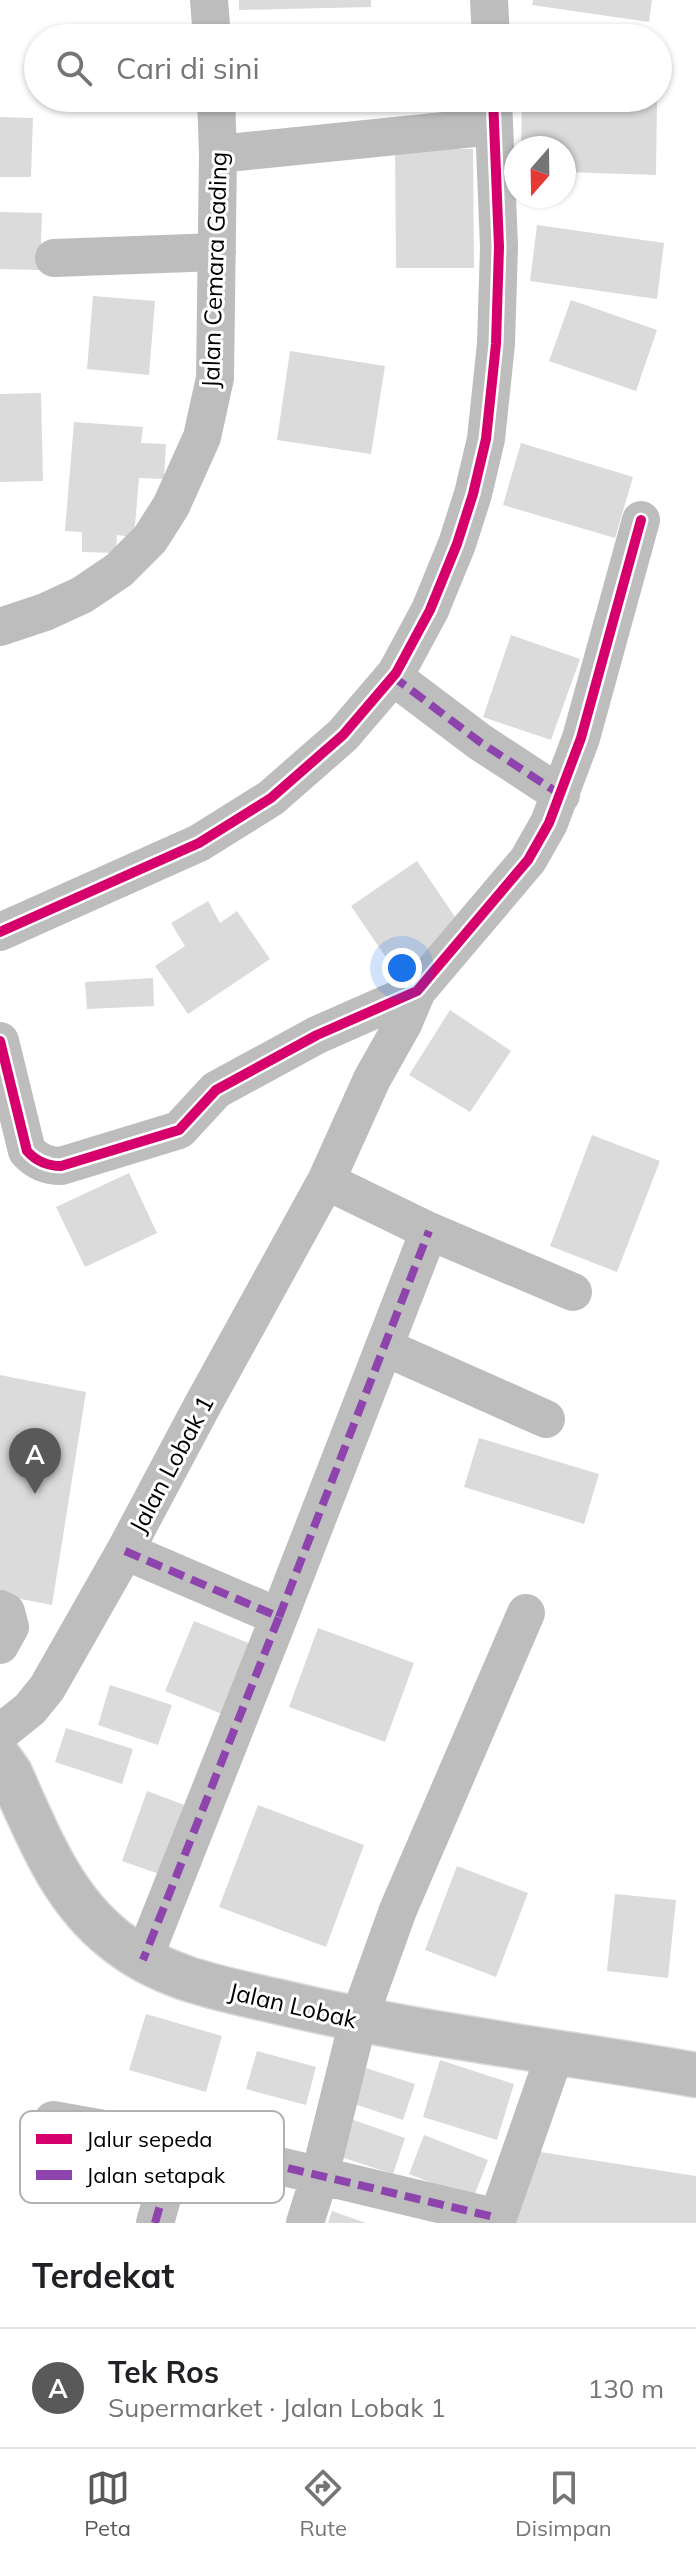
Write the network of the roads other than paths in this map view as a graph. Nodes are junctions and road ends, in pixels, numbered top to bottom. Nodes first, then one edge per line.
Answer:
1 (209, 0) edge
2 (489, 0) edge
3 (211, 24) edge
4 (490, 24) edge
5 (216, 112) edge
6 (493, 112) edge
7 (218, 154) junction
8 (217, 252) junction
9 (54, 258) dead end
10 (641, 520) dead end
11 (0, 627) edge
12 (396, 673) junction
13 (561, 795) junction
14 (0, 932) edge
15 (417, 991) junction
16 (0, 1041) edge
17 (326, 1181) junction
18 (429, 1231) junction
19 (573, 1292) dead end
20 (384, 1347) junction
21 (546, 1419) dead end
22 (125, 1551) junction
23 (0, 1609) edge
24 (526, 1613) dead end
25 (279, 1617) junction
26 (0, 1645) edge
27 (0, 1733) edge
28 (0, 1759) edge
29 (143, 1960) junction
30 (358, 2021) junction
31 (556, 2051) junction
32 (696, 2075) edge
33 (284, 2167) edge
34 (320, 2175) junction
35 (161, 2203) edge
36 (497, 2221) edge
37 (155, 2223) edge
38 (305, 2223) edge

1 - 3 street
2 - 4 street
5 - 7 street, Jalan Cemara Gading
6 - 7 street
6 - 12 street
7 - 8 street, Jalan Cemara Gading
8 - 9 street
8 - 11 street, Jalan Cemara Gading
10 - 13 street
12 - 13 street
12 - 14 street
13 - 15 street
15 - 16 street
15 - 17 street, Jalan Lobak 1
17 - 18 street
17 - 22 street, Jalan Lobak 1
18 - 19 street
18 - 20 street
20 - 21 street
20 - 25 street
22 - 25 street
22 - 27 street, Jalan Lobak 1
23 - 26 street
24 - 30 street
25 - 29 street
28 - 29 main road, Jalan Lobak
29 - 30 main road, Jalan Lobak
30 - 31 main road, Jalan Lobak
30 - 34 street
31 - 32 main road, Jalan Lobak
31 - 36 street
33 - 34 street
34 - 36 street
34 - 38 street
35 - 37 street

